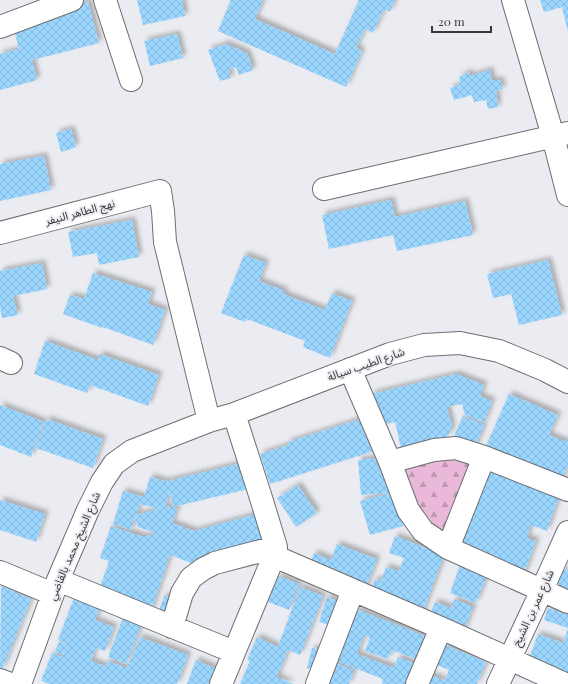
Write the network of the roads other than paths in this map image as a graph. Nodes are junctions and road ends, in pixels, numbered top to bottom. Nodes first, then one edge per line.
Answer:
1 (72, 0) edge
2 (105, 0) edge
3 (513, 0) edge
4 (0, 27) edge
5 (131, 80) dead end
6 (561, 134) edge
7 (324, 189) dead end
8 (568, 195) edge
9 (0, 233) edge
10 (350, 369) junction
11 (568, 382) edge
12 (234, 414) junction
13 (209, 421) junction
14 (484, 457) junction
15 (390, 462) junction
16 (568, 490) edge
17 (568, 532) edge
18 (448, 548) junction
19 (275, 551) junction
20 (0, 572) edge
21 (55, 587) junction
22 (353, 590) junction
23 (542, 590) junction
24 (568, 602) edge
25 (172, 627) junction
26 (441, 628) junction
27 (234, 652) junction
28 (509, 658) junction
29 (0, 680) edge
30 (10, 684) edge
31 (20, 684) edge
32 (221, 684) edge
33 (317, 684) edge
34 (417, 684) edge
35 (498, 684) edge
36 (565, 684) edge

1 - 4 street
2 - 5 street
3 - 6 street
6 - 7 street
6 - 8 street
9 - 13 street, نهج الطاهر النيفر
10 - 11 street, شارع الطيب سيالة
10 - 12 street, شارع الطيب سيالة
10 - 15 street
12 - 13 street, شارع الطيب سيالة
12 - 19 street
13 - 21 street, شارع الشيخ محمد بالقاضي
14 - 15 street
14 - 16 street
14 - 18 street
15 - 18 street
17 - 23 street, شارع عمر بن الشيخ
18 - 23 street
19 - 22 street
19 - 25 street
19 - 27 street
20 - 21 street
21 - 25 street
21 - 31 street, شارع الشيخ محمد بالقاضي
22 - 26 street
22 - 33 street
23 - 24 street
23 - 28 street, شارع عمر بن الشيخ
25 - 27 street
26 - 28 street
26 - 34 street
27 - 32 street
28 - 35 street, شارع عمر بن الشيخ
28 - 36 street
29 - 30 street

